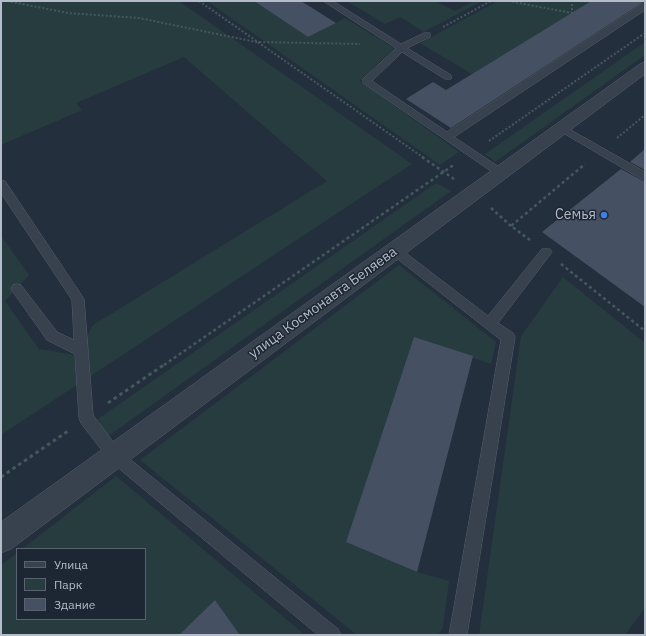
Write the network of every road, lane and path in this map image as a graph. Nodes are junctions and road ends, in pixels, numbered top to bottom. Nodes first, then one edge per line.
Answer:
1 (7, 1) edge
2 (199, 1) edge
3 (327, 1) edge
4 (492, 1) edge
5 (508, 1) edge
6 (572, 1) edge
7 (645, 6) edge
8 (442, 28) dead end
9 (645, 33) edge
10 (427, 35) dead end
11 (256, 42) junction
12 (402, 47) junction
13 (645, 67) edge
14 (448, 77) dead end
15 (645, 115) edge
16 (562, 128) junction
17 (448, 136) junction
18 (601, 151) junction
19 (470, 154) junction
20 (444, 172) junction
21 (501, 174) junction
22 (645, 178) edge
23 (1, 184) edge
24 (394, 250) junction
25 (546, 252) junction
26 (17, 289) dead end
27 (489, 324) junction
28 (645, 331) edge
29 (80, 350) junction
30 (86, 418) junction
31 (115, 456) junction
32 (1, 477) edge
33 (1, 540) edge
34 (332, 635) edge
35 (458, 635) edge

1 - 11 path
2 - 11 path
3 - 12 lane
4 - 8 path
5 - 6 path
7 - 17 lane
9 - 19 path
10 - 12 lane
11 - 12 path
11 - 20 path
12 - 14 lane
12 - 17 lane
13 - 16 street, улица Космонавта Беляева
15 - 18 path
16 - 18 lane
16 - 21 street, улица Космонавта Беляева
17 - 19 lane
18 - 22 lane
18 - 25 path
19 - 20 path
19 - 21 lane
20 - 30 path
21 - 24 street, улица Космонавта Беляева
23 - 29 lane
24 - 27 lane
24 - 31 street, улица Космонавта Беляева
25 - 27 lane
25 - 28 path
26 - 29 lane
27 - 35 lane
29 - 30 lane
30 - 31 lane
30 - 32 path
31 - 33 street, улица Космонавта Беляева
31 - 34 lane

